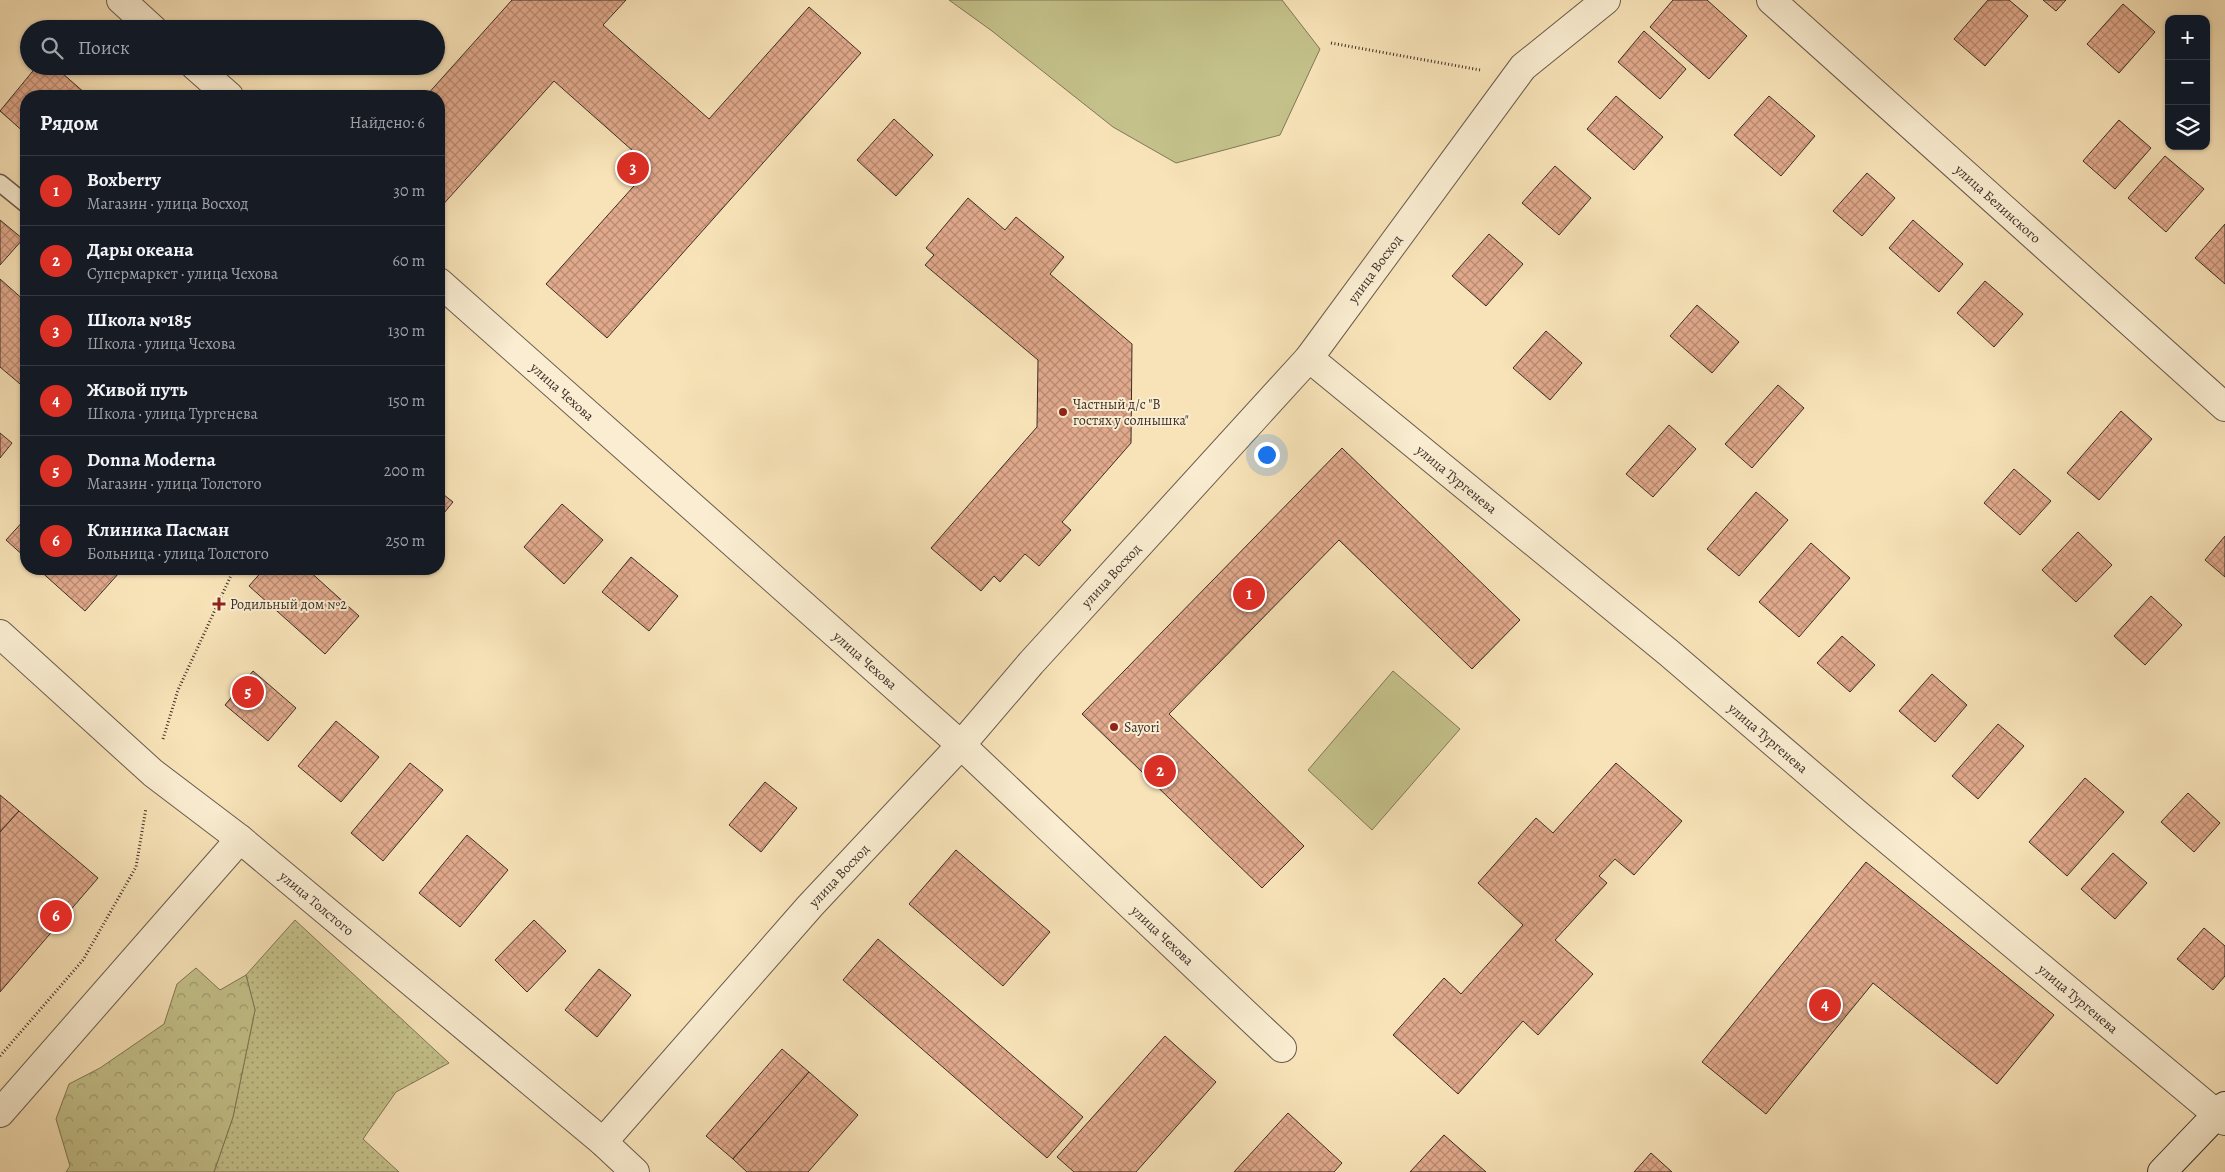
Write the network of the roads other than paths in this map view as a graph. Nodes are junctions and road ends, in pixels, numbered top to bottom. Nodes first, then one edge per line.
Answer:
1 (121, 0) edge
2 (1606, 0) edge
3 (1771, 0) edge
4 (143, 20) edge
5 (205, 75) edge
6 (222, 90) edge
7 (0, 182) edge
8 (20, 199) edge
9 (445, 287) edge
10 (1309, 358) junction
11 (2225, 407) edge
12 (0, 634) edge
13 (961, 745) junction
14 (240, 839) junction
15 (1282, 1048) dead end
16 (0, 1113) edge
17 (2223, 1113) edge
18 (603, 1142) junction
19 (635, 1172) edge
20 (2162, 1172) edge

1 - 4 street
2 - 10 street, улица Восход
3 - 11 street, улица Белинского
5 - 6 street
7 - 8 lane
9 - 13 street, улица Чехова
10 - 13 street, улица Восход
10 - 17 street, улица Тургенева
12 - 14 street, улица Толстого
13 - 15 street, улица Чехова
13 - 18 street, улица Восход
14 - 16 street
14 - 18 street, улица Толстого
17 - 20 street
18 - 19 street, улица Толстого

